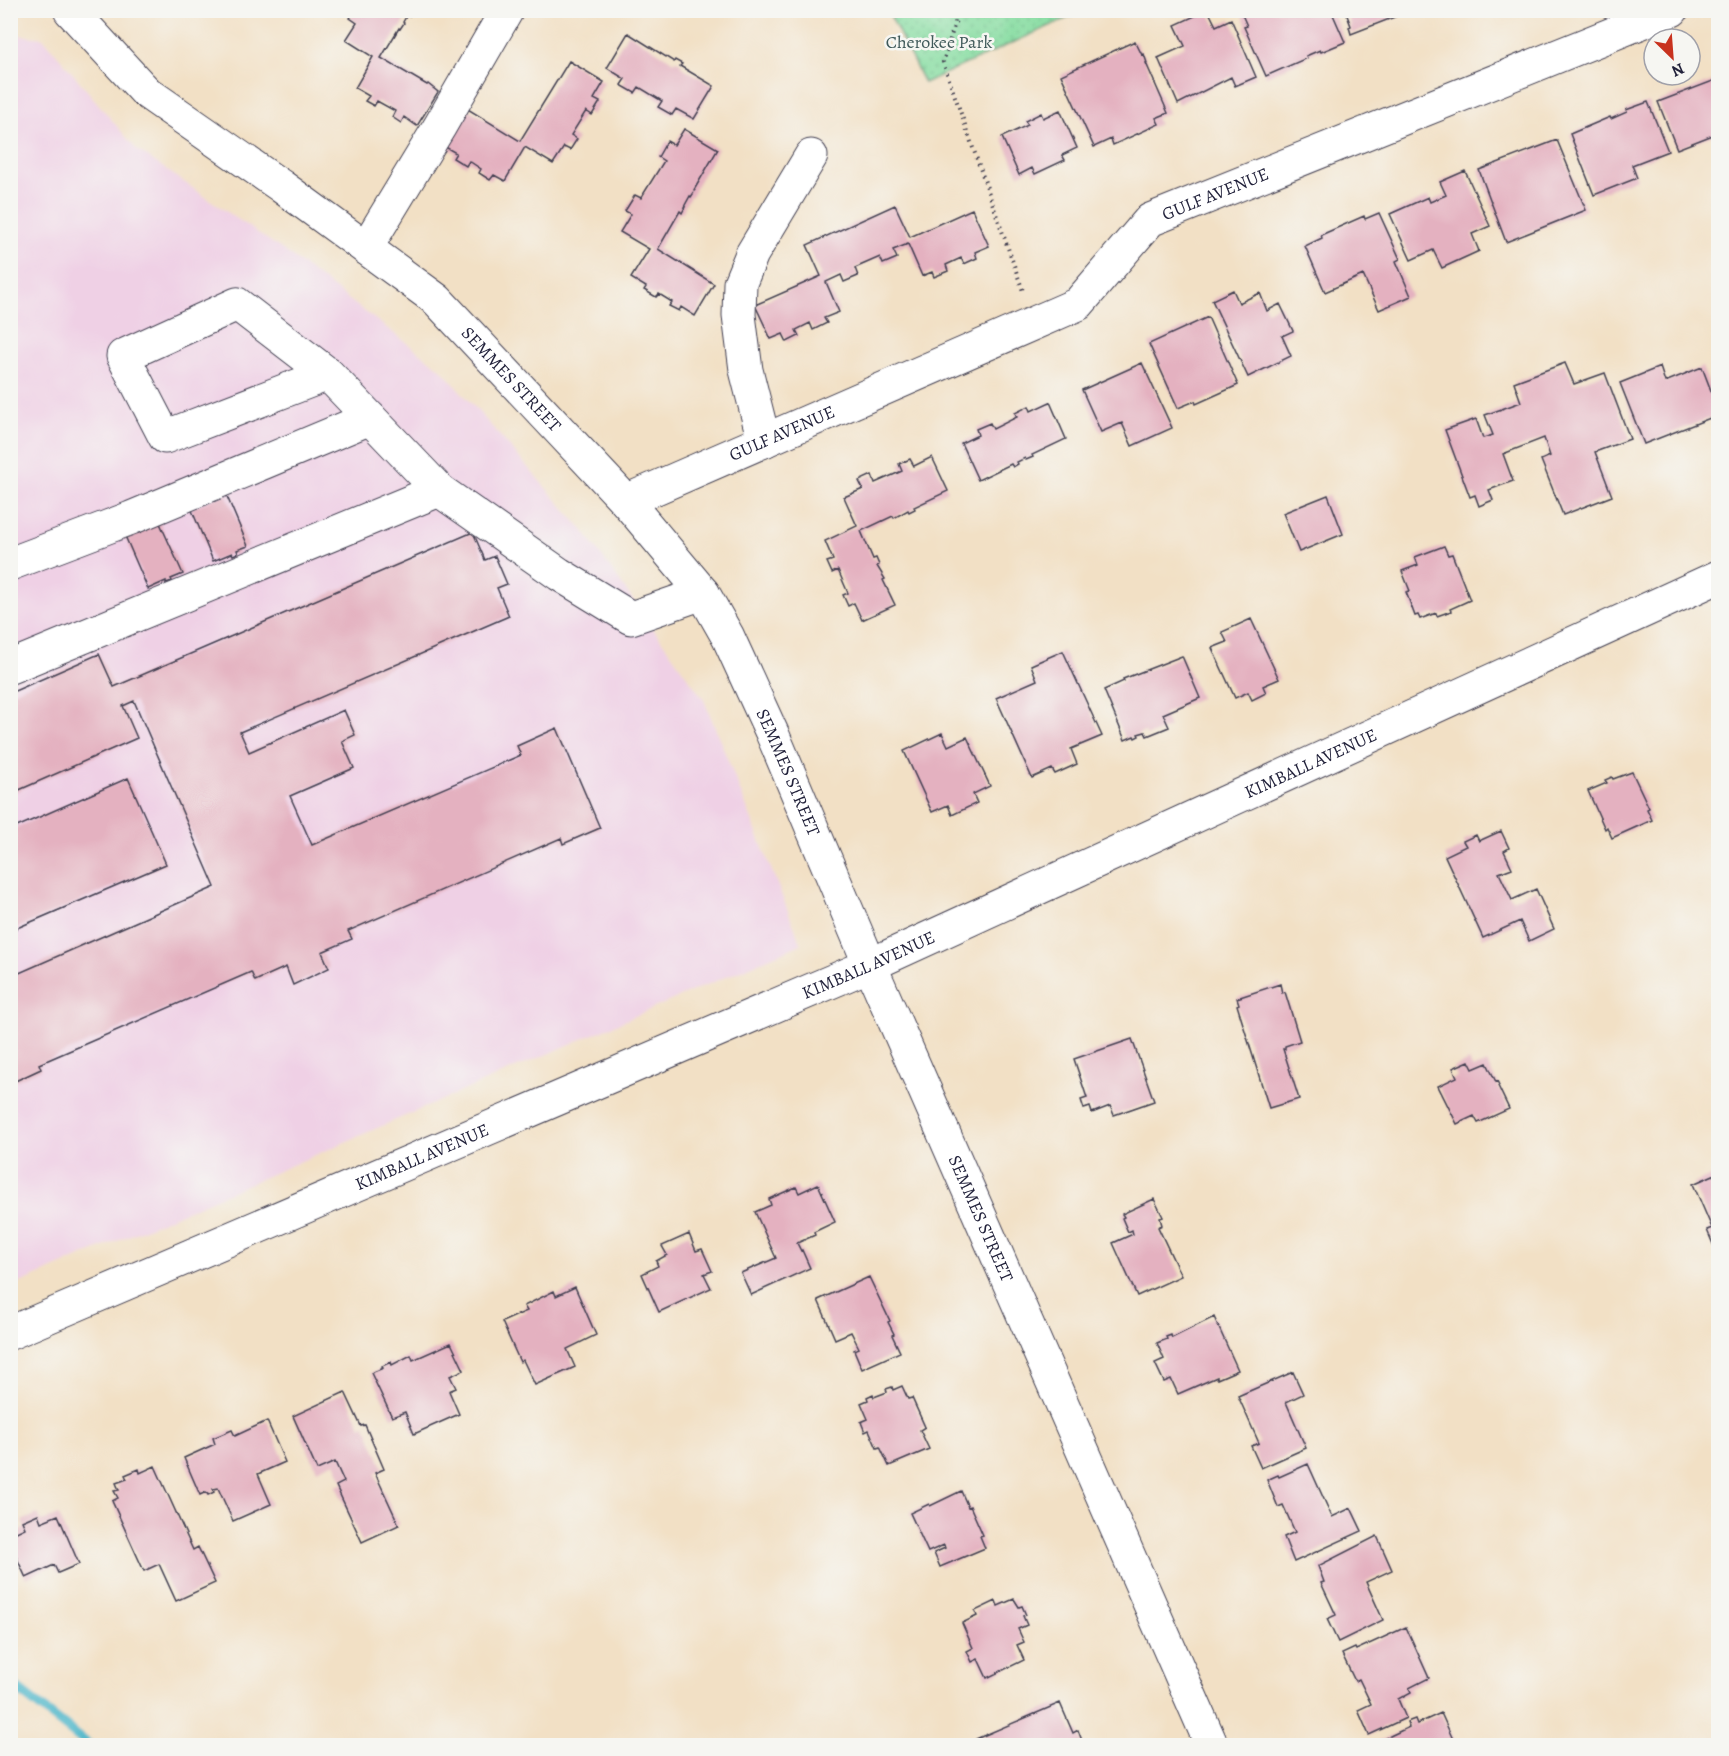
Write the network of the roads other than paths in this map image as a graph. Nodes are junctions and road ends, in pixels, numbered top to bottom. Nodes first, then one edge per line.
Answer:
1 (70, 10) edge
2 (507, 10) edge
3 (1672, 10) edge
4 (811, 156) dead end
5 (366, 248) junction
6 (328, 374) junction
7 (370, 418) junction
8 (764, 441) junction
9 (439, 490) junction
10 (626, 501) junction
11 (10, 564) edge
12 (1719, 578) edge
13 (703, 593) junction
14 (10, 667) edge
15 (870, 965) junction
16 (10, 1333) edge
17 (1212, 1746) edge

1 - 5 main road, SEMMES STREET
2 - 5 main road
3 - 8 main road, GULF AVENUE
4 - 8 main road
5 - 10 main road, SEMMES STREET
6 - 6 main road
6 - 7 main road
7 - 9 main road
7 - 11 main road
8 - 10 main road, GULF AVENUE
9 - 13 main road
9 - 14 main road
10 - 13 main road, SEMMES STREET
12 - 15 main road, KIMBALL AVENUE
13 - 15 main road, SEMMES STREET
15 - 16 main road, KIMBALL AVENUE
15 - 17 main road, SEMMES STREET

